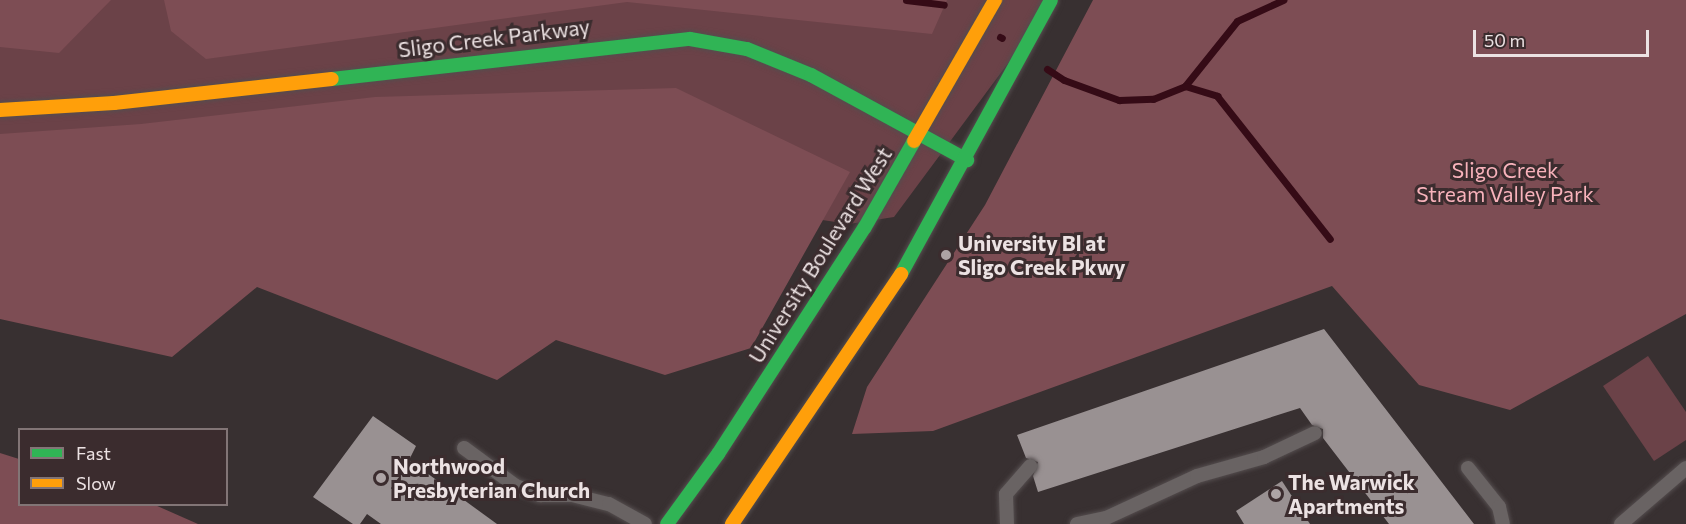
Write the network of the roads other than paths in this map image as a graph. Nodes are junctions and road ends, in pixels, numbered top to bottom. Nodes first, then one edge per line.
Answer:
1 (994, 0) edge
2 (1051, 0) edge
3 (0, 110) edge
4 (919, 135) junction
5 (967, 160) junction
6 (1315, 433) dead end
7 (464, 448) dead end
8 (1030, 466) dead end
9 (1468, 468) dead end
10 (1686, 468) edge
11 (645, 524) edge
12 (667, 524) edge
13 (732, 524) edge
14 (1007, 524) edge
15 (1077, 524) edge
16 (1503, 524) edge
17 (1621, 524) edge

1 - 4 main road, University Boulevard West
2 - 5 main road
3 - 4 main road, Sligo Creek Parkway
4 - 5 main road, Sligo Creek Parkway
4 - 12 main road, University Boulevard West
5 - 13 main road
6 - 15 lane
7 - 11 lane
8 - 14 lane
9 - 16 lane
10 - 17 lane

